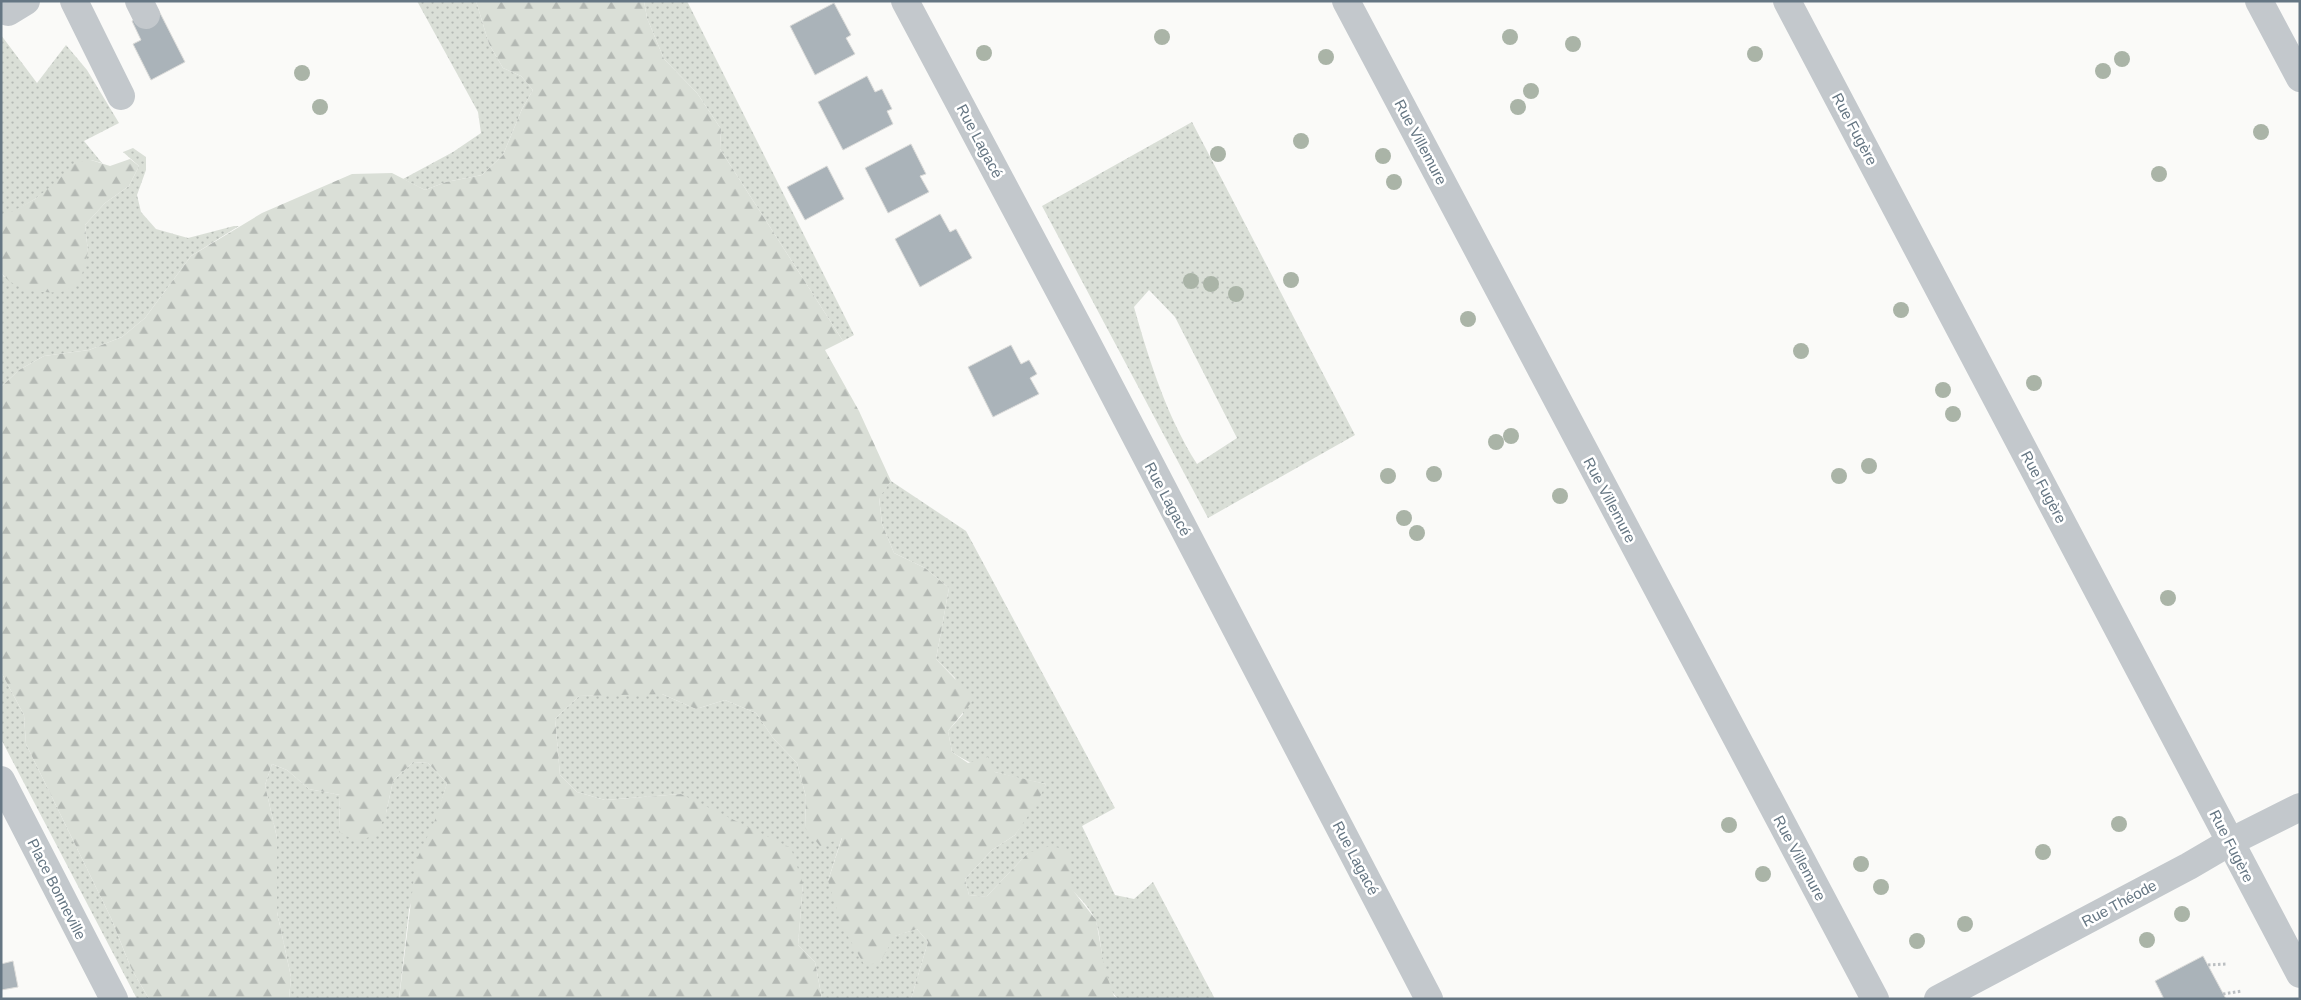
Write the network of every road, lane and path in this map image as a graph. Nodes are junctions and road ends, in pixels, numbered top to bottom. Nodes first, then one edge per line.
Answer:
1 (74, 1) edge
2 (906, 1) edge
3 (1346, 1) edge
4 (1787, 1) edge
5 (2259, 1) edge
6 (2300, 78) edge
7 (121, 96) dead end
8 (1, 780) edge
9 (2300, 807) edge
10 (2230, 842) junction
11 (2226, 964) dead end
12 (2208, 965) dead end
13 (2300, 974) edge
14 (2242, 991) dead end
15 (2223, 994) dead end
16 (114, 999) edge
17 (1429, 999) edge
18 (1875, 999) edge
19 (1938, 999) edge

1 - 7 street
2 - 17 street, Rue Lagacé
3 - 18 street, Rue Villemure
4 - 10 street, Rue Fugère
5 - 6 street
8 - 16 street, Place Bonneville
9 - 10 street, Rue Théode
10 - 13 street, Rue Fugère
10 - 19 street, Rue Théode
11 - 12 path
14 - 15 path

